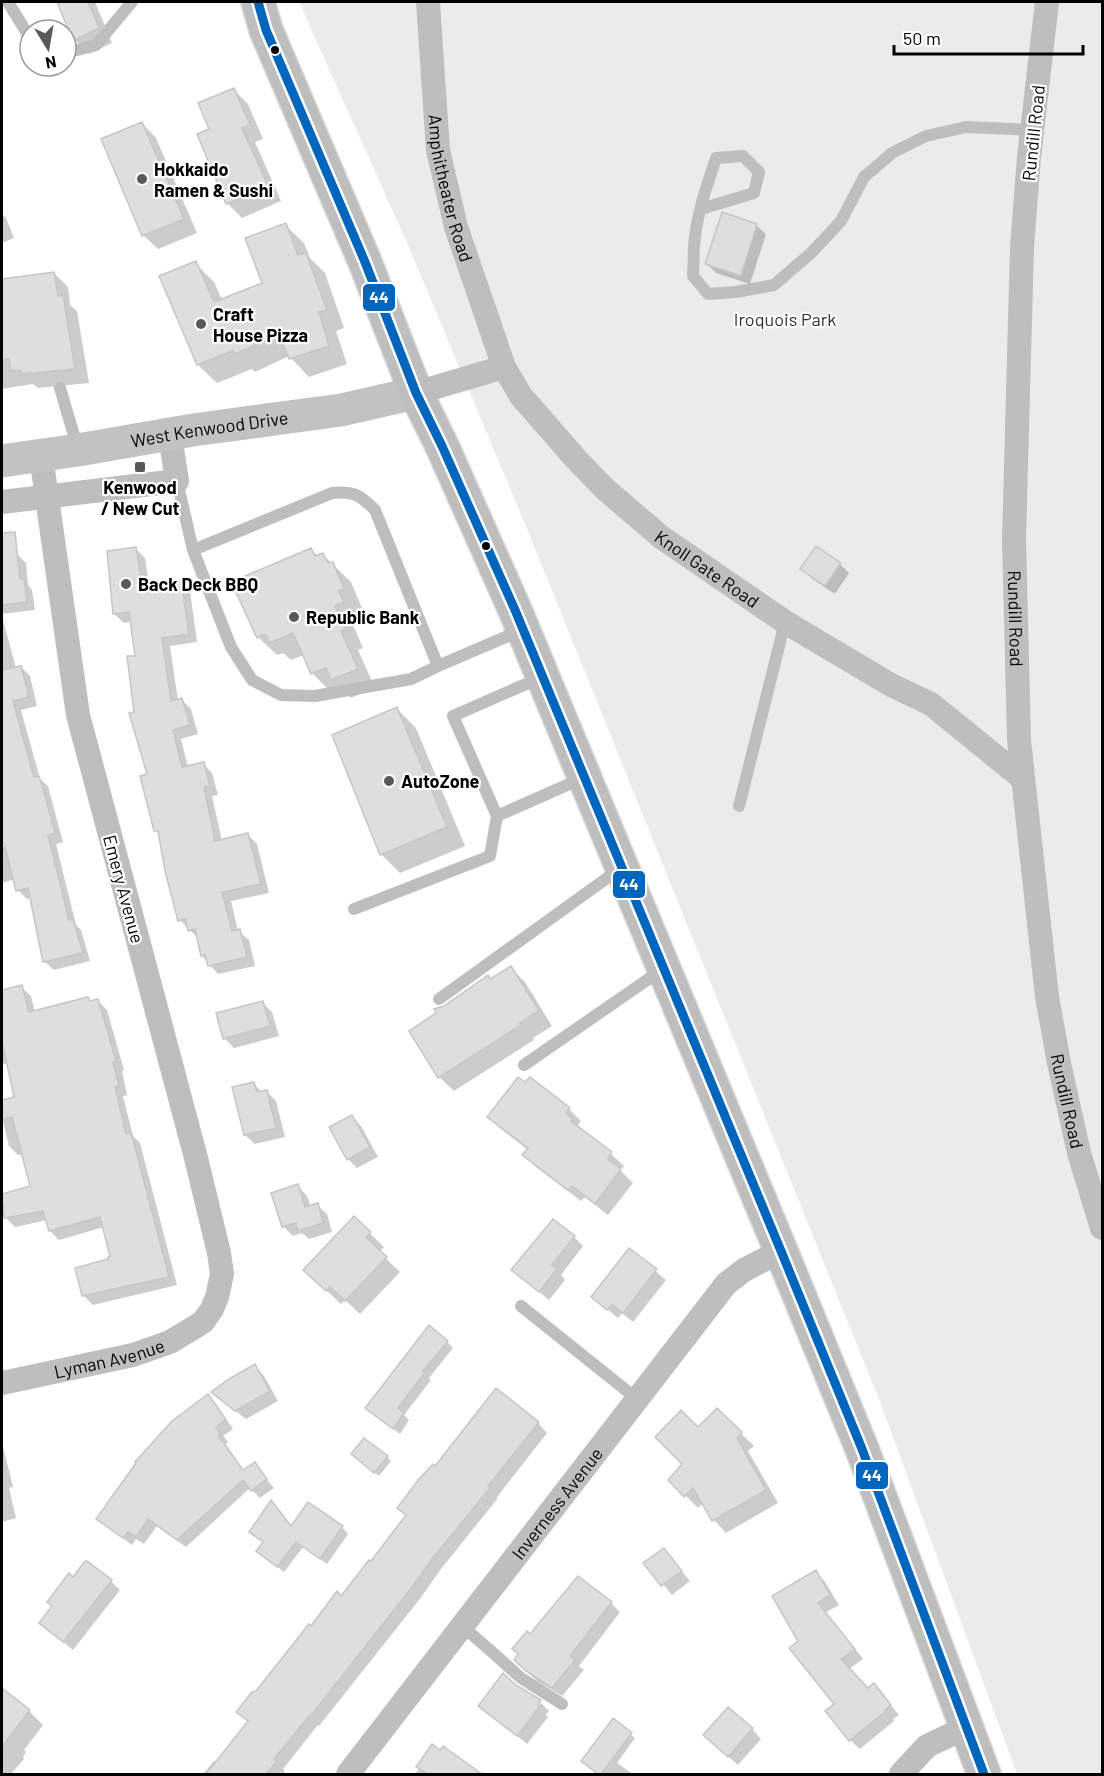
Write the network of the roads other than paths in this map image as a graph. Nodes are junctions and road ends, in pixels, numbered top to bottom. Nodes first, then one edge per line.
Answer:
1 (8, 2) edge
2 (132, 2) edge
3 (258, 2) edge
4 (428, 2) edge
5 (1047, 2) edge
6 (18, 18) edge
7 (78, 50) edge
8 (1033, 130) junction
9 (701, 208) junction
10 (504, 367) junction
11 (60, 388) dead end
12 (416, 393) junction
13 (170, 435) junction
14 (78, 450) junction
15 (41, 456) junction
16 (2, 461) edge
17 (177, 481) junction
18 (47, 497) junction
19 (2, 502) edge
20 (193, 550) junction
21 (785, 622) junction
22 (523, 630) junction
23 (438, 666) junction
24 (543, 676) junction
25 (584, 778) junction
26 (1022, 778) junction
27 (739, 806) dead end
28 (497, 816) junction
29 (622, 867) junction
30 (354, 909) dead end
31 (664, 969) junction
32 (439, 999) dead end
33 (524, 1065) dead end
34 (1102, 1228) edge
35 (781, 1251) junction
36 (521, 1306) dead end
37 (207, 1315) joint
38 (2, 1383) edge
39 (637, 1400) junction
40 (462, 1626) junction
41 (562, 1704) dead end
42 (967, 1727) junction
43 (348, 1774) edge
44 (901, 1774) edge
45 (984, 1774) edge

1 - 6 lane
2 - 7 lane
3 - 12 main road
4 - 10 street, Amphitheater Road
5 - 8 street, Rundill Road
8 - 9 lane
8 - 26 street, Rundill Road
9 - 9 lane
10 - 12 street
10 - 21 street, Knoll Gate Road
11 - 14 lane
12 - 13 street, West Kenwood Drive
12 - 22 main road
13 - 14 street, West Kenwood Drive
13 - 17 street
14 - 15 street, West Kenwood Drive
15 - 16 street, West Kenwood Drive
15 - 18 street, Emery Avenue
17 - 18 street
17 - 20 lane
18 - 19 street
18 - 37 street, Emery Avenue
20 - 23 lane
20 - 23 lane
21 - 26 street, Knoll Gate Road
21 - 27 lane
22 - 23 lane
22 - 24 main road
24 - 25 main road
24 - 28 lane
25 - 28 lane
25 - 29 main road
26 - 34 street, Rundill Road
28 - 30 lane
29 - 31 main road
29 - 32 lane
31 - 33 lane
31 - 35 main road
35 - 39 street, Inverness Avenue
35 - 42 main road
36 - 39 lane
37 - 38 street, Lyman Avenue
39 - 40 street, Inverness Avenue
40 - 41 lane
40 - 43 street, Inverness Avenue
42 - 44 street
42 - 45 main road

